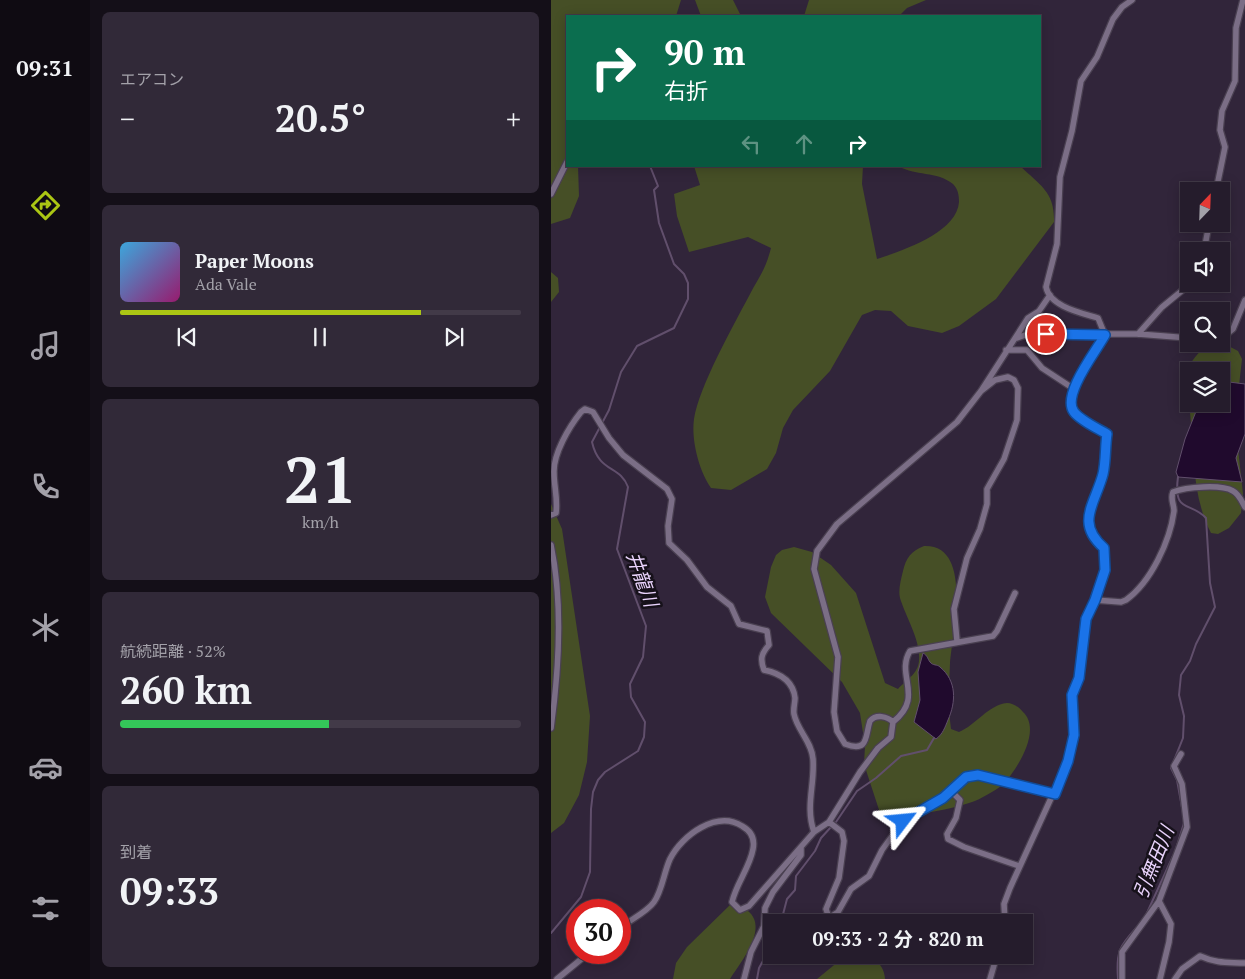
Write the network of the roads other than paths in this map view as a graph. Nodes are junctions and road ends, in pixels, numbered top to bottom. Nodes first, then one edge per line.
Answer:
1 (1132, 0) edge
2 (1243, 0) edge
3 (566, 164) edge
4 (1217, 182) edge
5 (551, 194) edge
6 (1181, 292) edge
7 (1050, 295) junction
8 (1245, 300) edge
9 (1230, 331) edge
10 (1138, 334) junction
11 (1105, 335) junction
12 (1180, 337) edge
13 (1017, 338) junction
14 (1006, 350) junction
15 (1074, 389) junction
16 (981, 391) junction
17 (1245, 508) edge
18 (551, 515) edge
19 (551, 545) edge
20 (1015, 594) dead end
21 (1095, 600) junction
22 (957, 641) junction
23 (893, 722) junction
24 (551, 728) edge
25 (1181, 754) dead end
26 (951, 792) junction
27 (1055, 794) junction
28 (829, 822) junction
29 (814, 832) junction
30 (801, 848) junction
31 (1019, 866) junction
32 (1159, 901) junction
33 (1005, 914) edge
34 (631, 920) edge
35 (1245, 963) edge
36 (575, 964) edge
37 (994, 964) edge
38 (557, 979) edge
39 (744, 979) edge
40 (990, 979) edge
41 (1122, 979) edge
42 (1160, 979) edge
43 (1175, 979) edge

1 - 7 street
2 - 4 street
3 - 5 street
6 - 10 street
7 - 11 street
7 - 13 street
8 - 9 street
10 - 11 street
10 - 12 street
11 - 13 street
11 - 15 street
13 - 14 street
14 - 15 street
14 - 16 street
15 - 21 street
16 - 22 street
16 - 23 street
17 - 21 street
18 - 29 street
19 - 24 street
20 - 22 street
21 - 27 street
22 - 23 street
23 - 28 street
25 - 32 street
26 - 27 street
26 - 28 street
26 - 31 street
27 - 31 street
28 - 29 street
29 - 30 street
30 - 34 street
30 - 39 street
31 - 33 street
32 - 41 street
32 - 42 street
35 - 43 street
36 - 38 street
37 - 40 street

